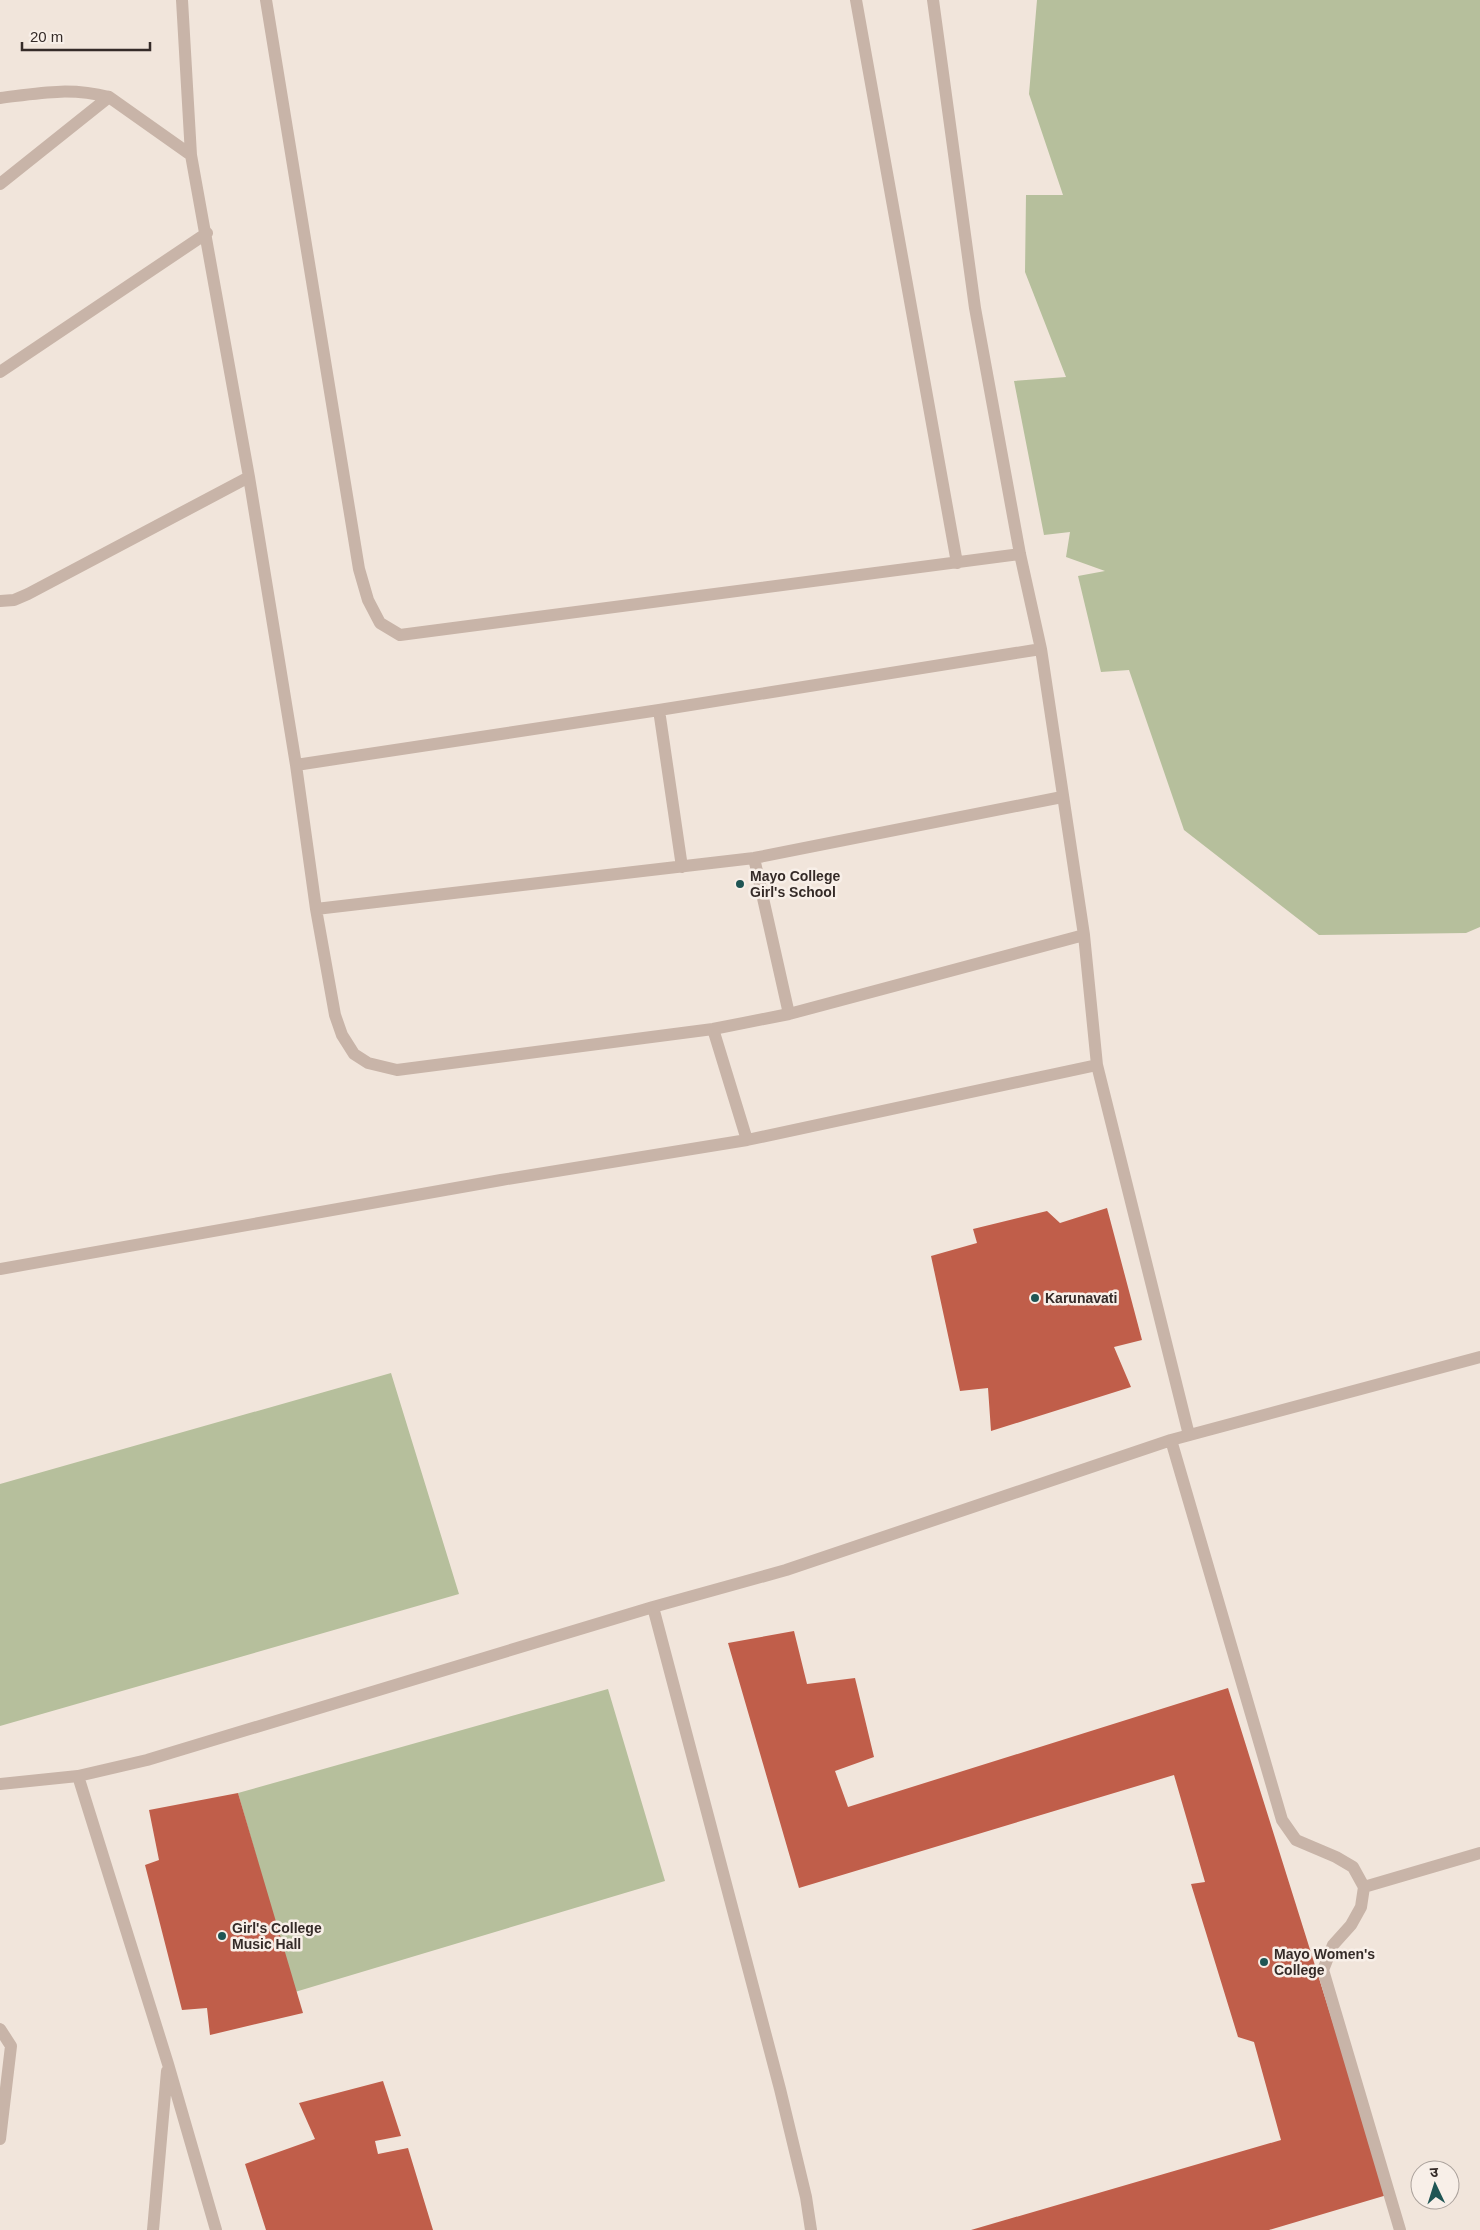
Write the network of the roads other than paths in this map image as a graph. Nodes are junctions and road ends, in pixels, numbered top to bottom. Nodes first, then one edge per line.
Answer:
1 (182, 0) edge
2 (266, 0) edge
3 (856, 0) edge
4 (933, 0) edge
5 (109, 97) junction
6 (0, 98) edge
7 (192, 155) junction
8 (0, 184) edge
9 (206, 233) junction
10 (0, 372) edge
11 (249, 476) junction
12 (1020, 554) junction
13 (957, 563) junction
14 (0, 601) edge
15 (1041, 649) junction
16 (659, 710) junction
17 (296, 766) junction
18 (1062, 797) junction
19 (754, 858) junction
20 (682, 867) junction
21 (316, 909) junction
22 (1084, 935) junction
23 (789, 1014) junction
24 (713, 1029) junction
25 (1097, 1065) junction
26 (747, 1140) junction
27 (0, 1269) edge
28 (1480, 1357) edge
29 (1189, 1435) junction
30 (1171, 1440) junction
31 (653, 1607) junction
32 (78, 1776) junction
33 (0, 1784) edge
34 (1480, 1853) edge
35 (1364, 1887) junction
36 (0, 2029) edge
37 (168, 2064) junction
38 (0, 2139) edge
39 (153, 2230) edge
40 (216, 2230) edge
41 (811, 2230) edge
42 (1400, 2230) edge

1 - 7 street
2 - 13 street
3 - 13 street
4 - 12 street
5 - 6 street
5 - 7 street
5 - 8 street
7 - 9 street
9 - 10 street
9 - 11 street
11 - 14 street
11 - 17 street
12 - 13 street
12 - 15 street
15 - 16 street
15 - 18 street
16 - 17 street
16 - 20 street
17 - 21 street
18 - 19 street
18 - 22 street
19 - 20 street
19 - 23 street
20 - 21 street
21 - 24 street
22 - 23 street
22 - 25 street
23 - 24 street
24 - 26 street
25 - 26 street
25 - 29 street
26 - 27 street
28 - 29 street
29 - 30 street
30 - 31 street
30 - 35 street
31 - 32 street
31 - 41 street
32 - 33 street
32 - 37 street
34 - 35 street
35 - 42 street
36 - 38 street
37 - 39 street
37 - 40 street

